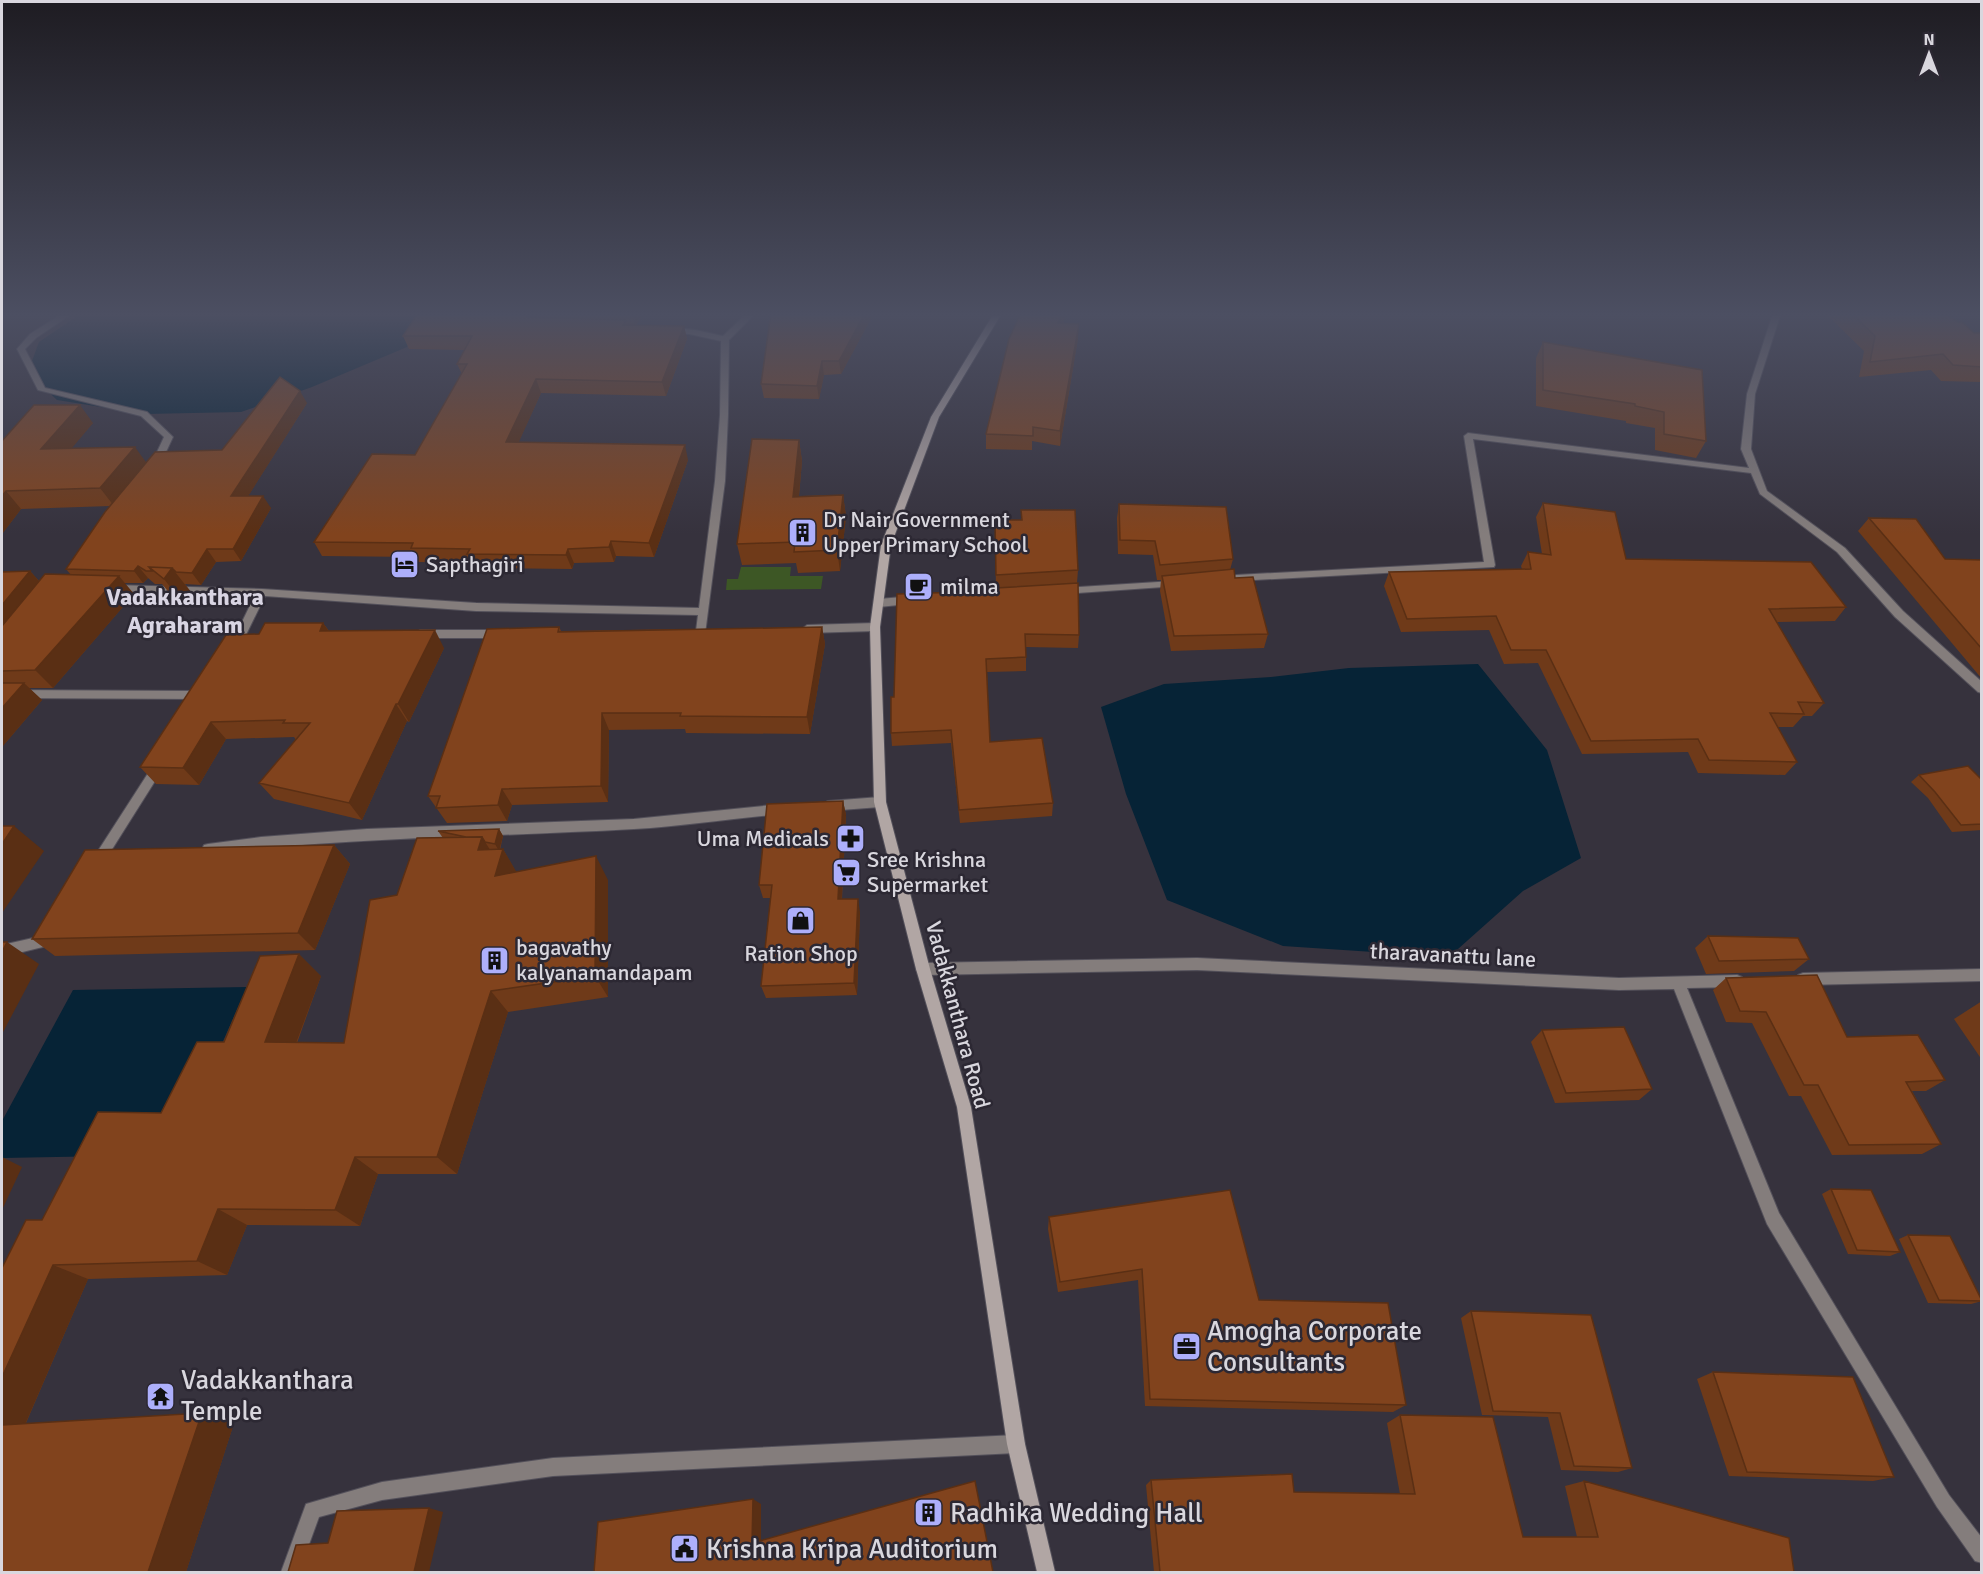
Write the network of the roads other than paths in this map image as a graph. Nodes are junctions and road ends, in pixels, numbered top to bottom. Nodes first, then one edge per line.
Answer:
1 (40, 386) edge
2 (724, 386) edge
3 (954, 386) edge
4 (1753, 386) edge
5 (151, 471) edge
6 (1754, 471) junction
7 (1225, 580) edge
8 (1183, 584) edge
9 (102, 588) edge
10 (262, 592) junction
11 (1054, 592) edge
12 (926, 600) edge
13 (879, 603) junction
14 (703, 612) junction
15 (875, 627) junction
16 (792, 630) edge
17 (701, 631) edge
18 (410, 634) edge
19 (506, 634) edge
20 (229, 655) edge
21 (1982, 689) edge
22 (2, 694) edge
23 (204, 695) edge
24 (167, 752) edge
25 (880, 802) junction
26 (196, 851) edge
27 (120, 858) edge
28 (58, 923) edge
29 (2, 951) edge
30 (923, 969) junction
31 (1982, 975) edge
32 (1795, 979) edge
33 (1748, 981) edge
34 (1678, 982) junction
35 (1016, 1444) junction
36 (1982, 1554) edge
37 (290, 1572) edge
38 (1046, 1572) edge

1 - 5 street
2 - 14 street
3 - 13 street, Vadakkanthara Road
4 - 6 street
6 - 7 street
6 - 21 street
8 - 11 street
9 - 10 street
10 - 14 street
10 - 20 street
12 - 13 street
13 - 15 street, Vadakkanthara Road
14 - 17 street
15 - 16 street
15 - 25 street, Vadakkanthara Road
18 - 19 street
22 - 23 street
24 - 27 street
25 - 26 street
25 - 30 street, Vadakkanthara Road
28 - 29 street
30 - 34 street, tharavanattu lane
30 - 35 street, Vadakkanthara Road
31 - 32 street
33 - 34 street, tharavanattu lane
34 - 36 street
35 - 37 street
35 - 38 street, Vadakkanthara Road

